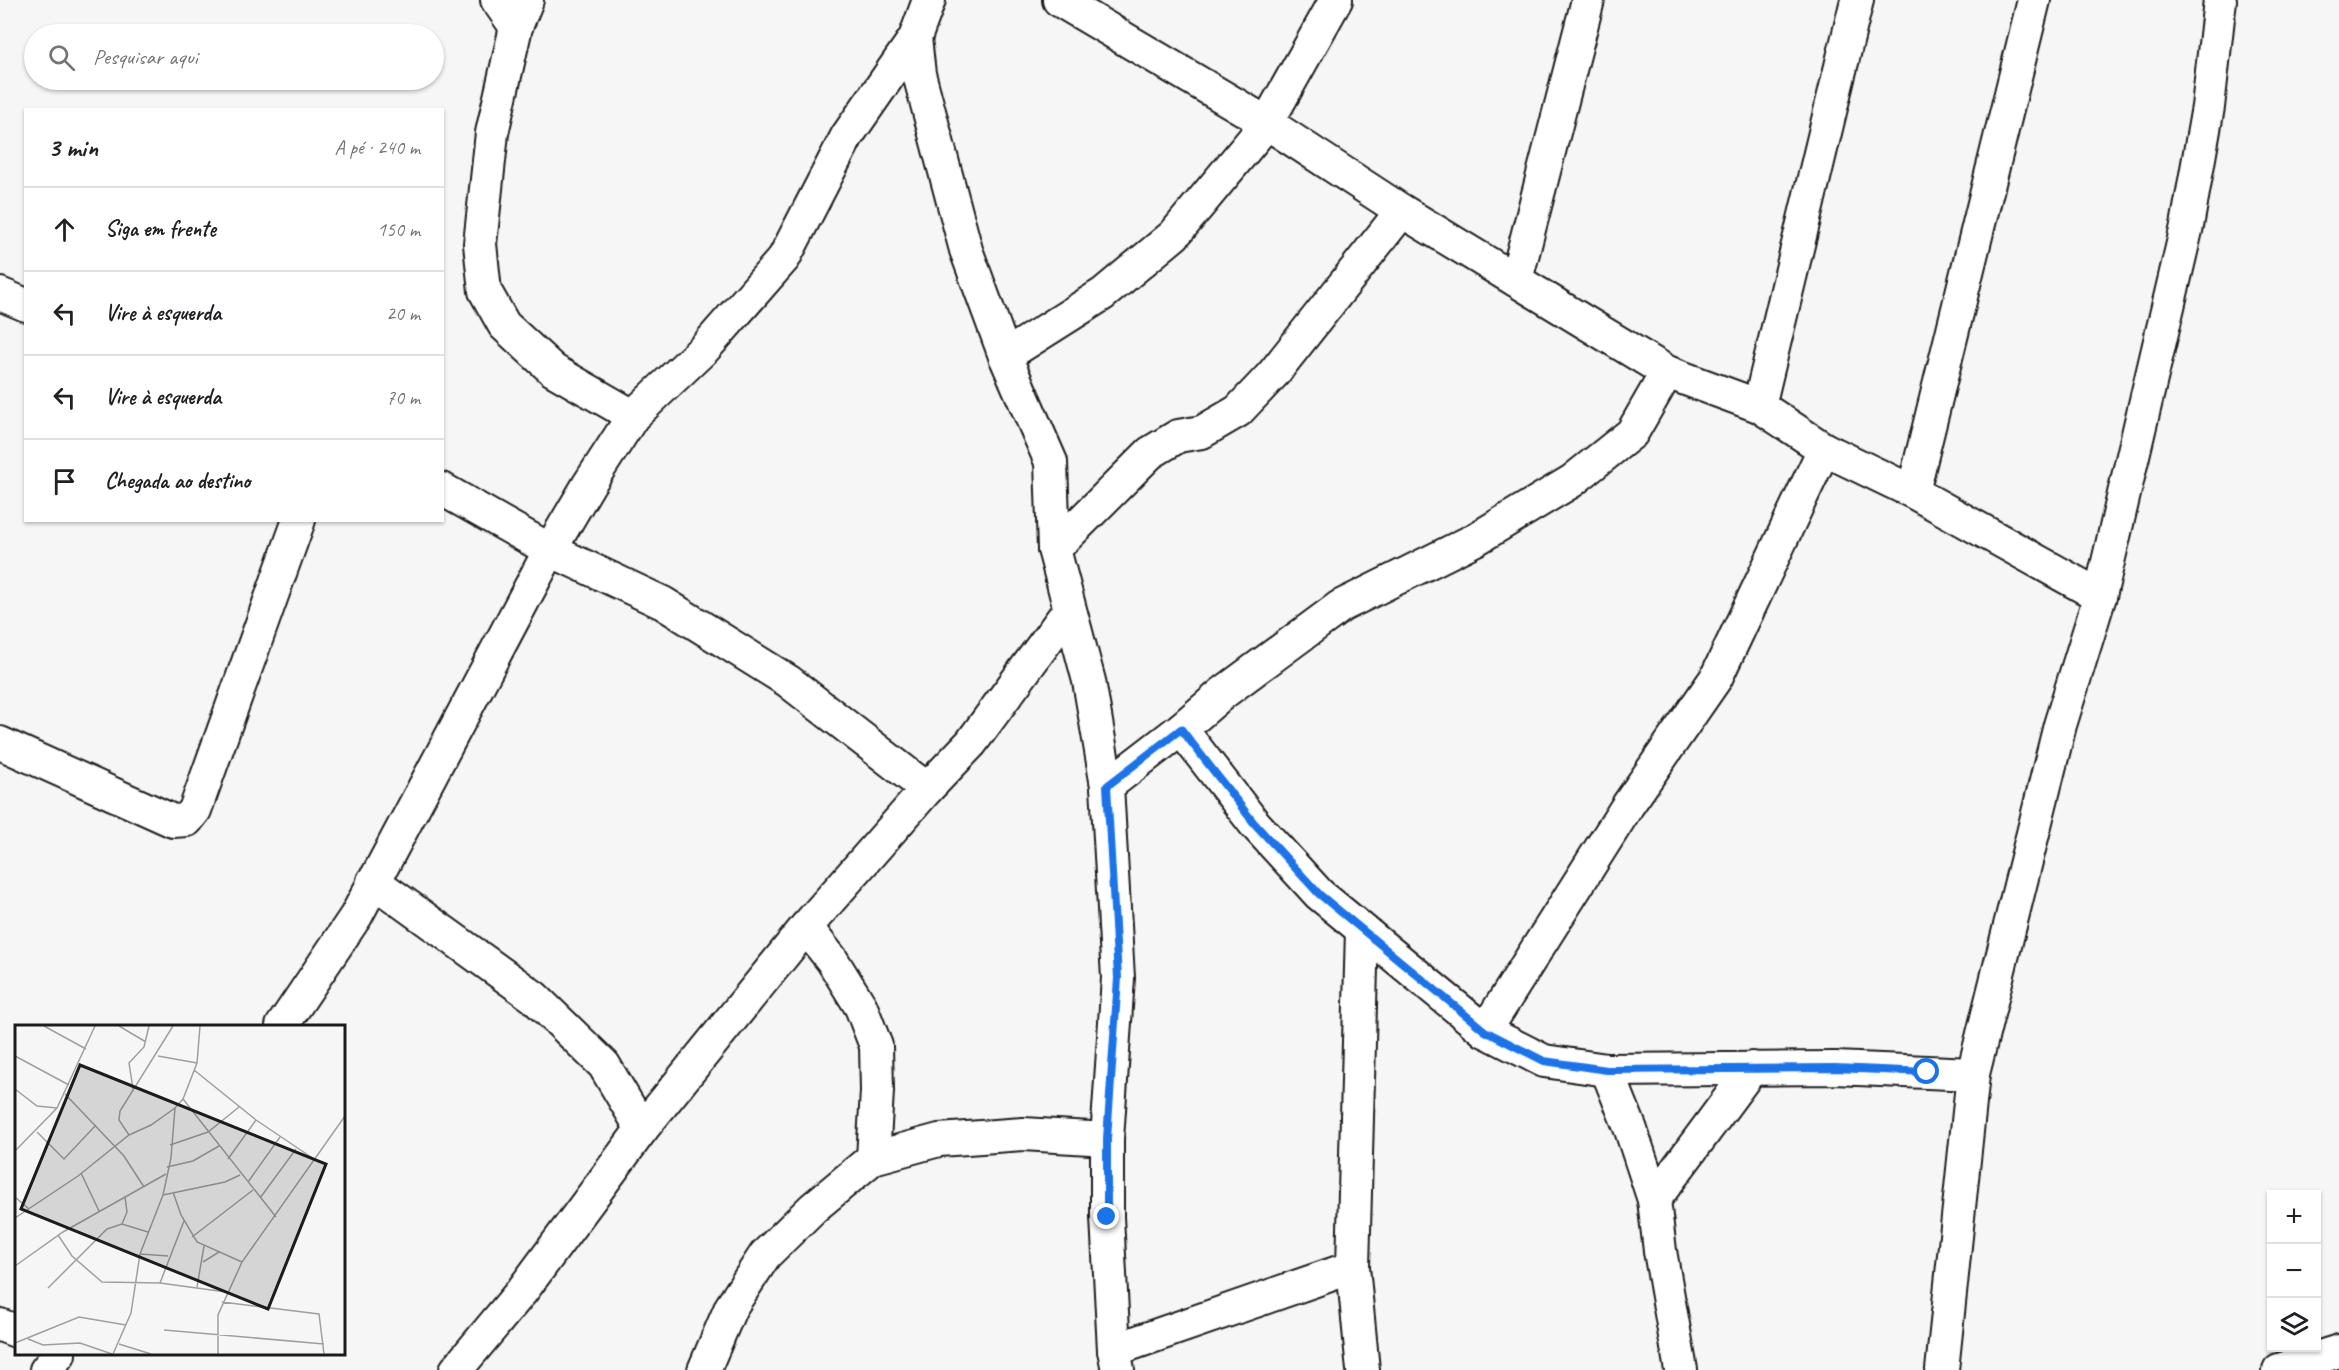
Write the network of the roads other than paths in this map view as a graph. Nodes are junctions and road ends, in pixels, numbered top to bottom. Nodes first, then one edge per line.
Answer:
1 (497, 0) edge
2 (929, 0) edge
3 (1059, 0) edge
4 (1336, 0) edge
5 (1588, 0) edge
6 (1857, 0) edge
7 (2034, 0) edge
8 (2218, 0) edge
9 (521, 14) edge
10 (915, 38) junction
11 (1267, 123) junction
12 (1402, 211) junction
13 (1516, 280) junction
14 (0, 294) edge
15 (24, 304) edge
16 (1005, 356) junction
17 (1667, 372) junction
18 (1759, 406) junction
19 (633, 416) junction
20 (1824, 449) junction
21 (444, 490) edge
22 (1913, 492) junction
23 (298, 522) edge
24 (1054, 549) junction
25 (550, 550) junction
26 (2100, 596) junction
27 (1069, 610) junction
28 (1181, 729) junction
29 (0, 743) edge
30 (1107, 786) junction
31 (927, 789) junction
32 (373, 881) junction
33 (806, 927) junction
34 (1362, 930) junction
35 (283, 1025) edge
36 (1485, 1031) junction
37 (1752, 1068) junction
38 (1607, 1070) junction
39 (1973, 1074) junction
40 (642, 1129) junction
41 (1107, 1139) junction
42 (873, 1158) junction
43 (1654, 1200) junction
44 (1353, 1267) junction
45 (0, 1325) edge
46 (15, 1331) edge
47 (2339, 1352) edge
48 (57, 1355) edge
49 (1116, 1360) edge
50 (1940, 1369) edge
51 (46, 1370) edge
52 (456, 1370) edge
53 (704, 1370) edge
54 (1363, 1370) edge
55 (1681, 1370) edge
56 (2279, 1370) edge

1 - 9 street
2 - 10 street
3 - 11 street
4 - 11 street
5 - 13 street
6 - 18 street
7 - 22 street
8 - 26 street
9 - 19 street
10 - 16 street
10 - 19 street
11 - 12 street
11 - 16 street
12 - 13 street
12 - 24 street
13 - 17 street
14 - 15 street
16 - 24 street
17 - 18 street
17 - 28 street
18 - 20 street
19 - 25 street
20 - 22 street
20 - 36 street
21 - 25 street
22 - 26 street
23 - 29 street
24 - 27 street
25 - 31 street
25 - 32 street
26 - 39 street
27 - 30 street
27 - 31 street
28 - 30 street
28 - 34 street
30 - 41 street
31 - 33 street
32 - 35 street
32 - 40 street
33 - 40 street
33 - 42 street
34 - 36 street
34 - 44 street
36 - 38 street
37 - 38 street
37 - 39 street
37 - 43 street
38 - 43 street
39 - 50 street
40 - 52 street
41 - 42 street
41 - 49 street
42 - 53 street
43 - 55 street
44 - 49 street
44 - 54 street
45 - 46 street
47 - 56 street
48 - 51 street

